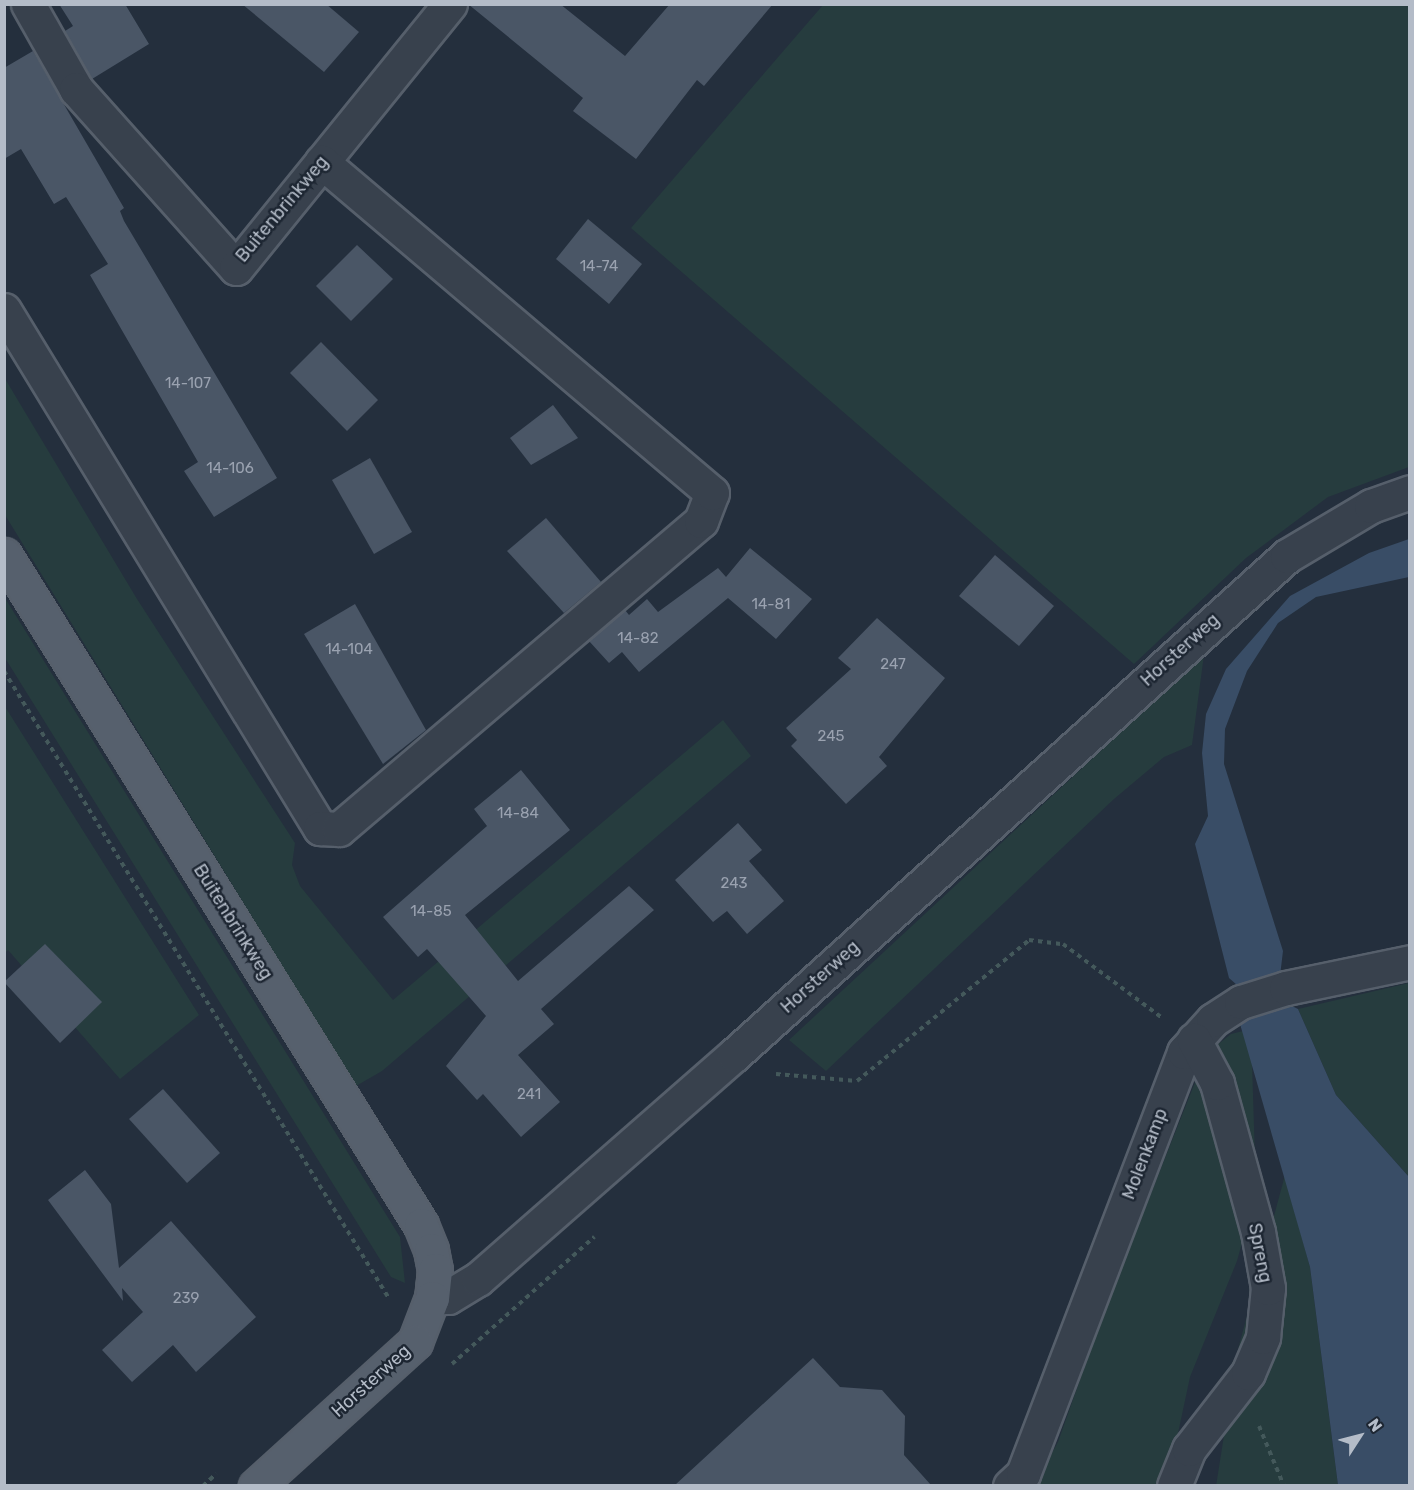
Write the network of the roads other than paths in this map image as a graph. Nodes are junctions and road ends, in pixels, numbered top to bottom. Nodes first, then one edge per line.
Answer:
1 (28, 4) edge
2 (450, 4) edge
3 (322, 162) junction
4 (4, 310) edge
5 (1410, 492) edge
6 (4, 555) edge
7 (1410, 962) edge
8 (1194, 1040) junction
9 (432, 1298) junction
10 (256, 1485) edge
11 (1010, 1485) edge
12 (1174, 1485) edge

1 - 3 street, Buitenbrinkweg
2 - 3 street, Buitenbrinkweg
3 - 4 street
5 - 9 street, Horsterweg
6 - 9 main road, Buitenbrinkweg
7 - 8 street, Molenkamp
8 - 11 street, Molenkamp
8 - 12 street, Spreng
9 - 10 main road, Horsterweg

